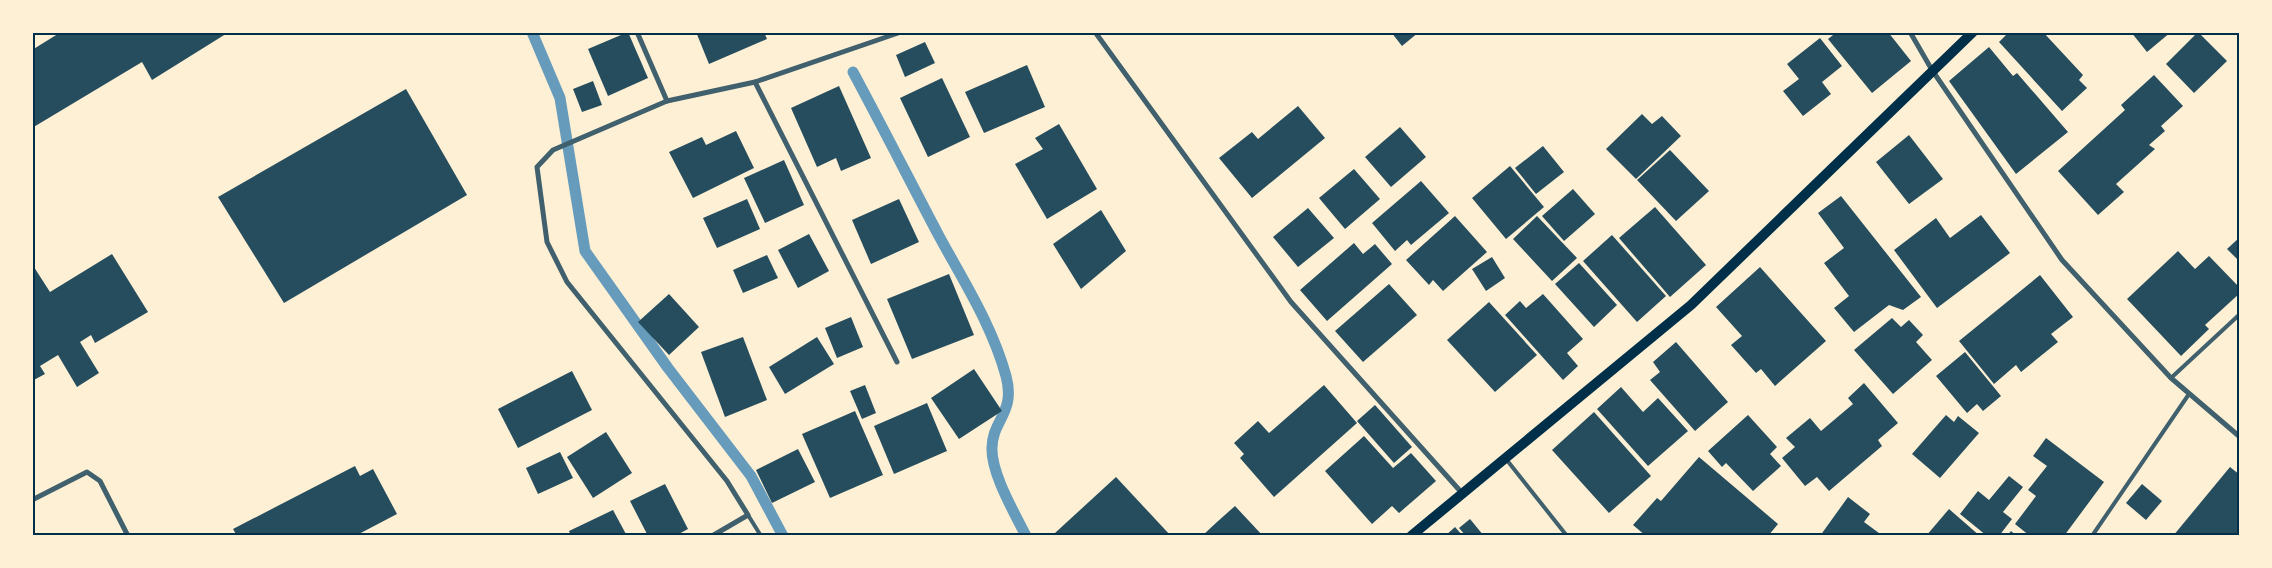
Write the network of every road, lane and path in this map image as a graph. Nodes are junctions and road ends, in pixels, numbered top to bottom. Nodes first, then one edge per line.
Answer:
1 (637, 32) edge
2 (901, 32) edge
3 (1095, 32) edge
4 (1910, 32) edge
5 (1973, 32) edge
6 (1932, 70) junction
7 (755, 82) junction
8 (667, 101) junction
9 (2240, 314) edge
10 (897, 362) dead end
11 (2171, 378) junction
12 (2189, 394) junction
13 (2240, 437) edge
14 (1506, 459) junction
15 (1462, 493) junction
16 (32, 500) edge
17 (748, 516) junction
18 (128, 536) edge
19 (712, 536) edge
20 (761, 536) edge
21 (1411, 536) edge
22 (1567, 536) edge
23 (2092, 536) edge

1 - 8 street
2 - 7 street
3 - 15 street
4 - 6 street
5 - 6 main road
6 - 11 street
6 - 14 main road
7 - 8 street
7 - 10 street
8 - 17 street
9 - 11 lane
11 - 12 street
12 - 13 street
12 - 23 lane
14 - 15 main road
14 - 22 lane
15 - 21 main road
16 - 18 street
17 - 19 street
17 - 20 lane

